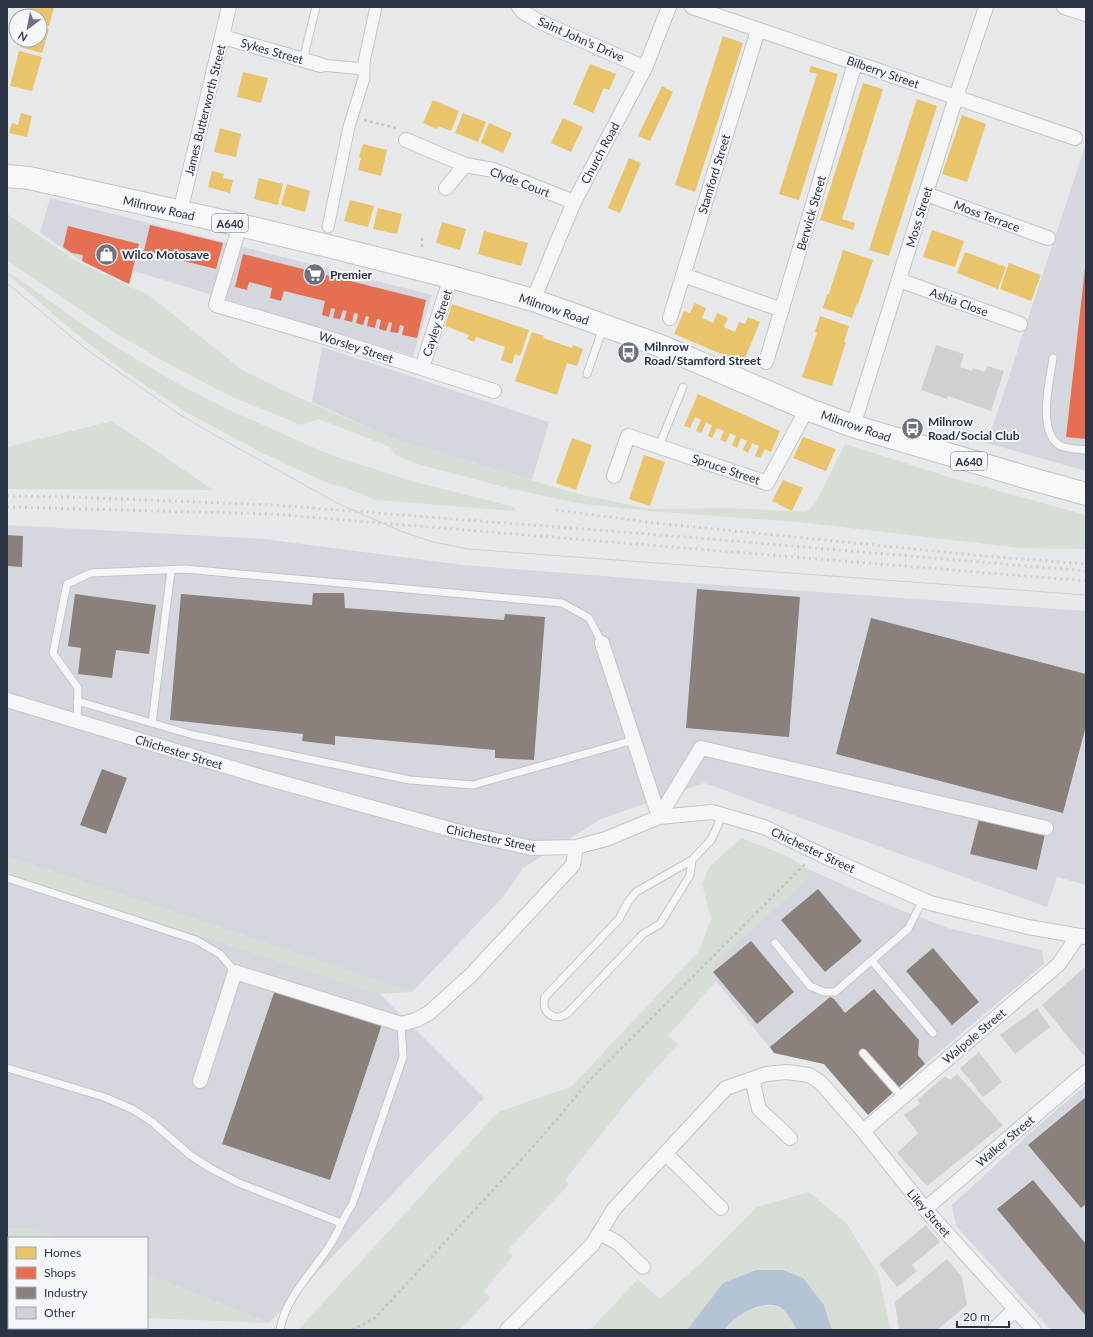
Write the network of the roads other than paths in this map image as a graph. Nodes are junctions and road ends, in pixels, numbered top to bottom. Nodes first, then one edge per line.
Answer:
1 (229, 7) edge
2 (316, 7) edge
3 (376, 7) edge
4 (519, 7) edge
5 (669, 7) edge
6 (692, 7) edge
7 (986, 7) edge
8 (1064, 7) edge
9 (1086, 14) edge
10 (758, 30) junction
11 (223, 37) junction
12 (303, 60) junction
13 (854, 63) junction
14 (321, 65) joint
15 (645, 68) junction
16 (364, 69) junction
17 (956, 97) junction
18 (1075, 138) dead end
19 (406, 140) road end
20 (465, 165) junction
21 (7, 176) edge
22 (446, 188) dead end
23 (926, 194) junction
24 (574, 202) junction
25 (180, 212) junction
26 (240, 225) junction
27 (328, 226) dead end
28 (1048, 238) dead end
29 (683, 274) junction
30 (451, 277) junction
31 (899, 280) junction
32 (533, 300) junction
33 (782, 310) junction
34 (670, 318) dead end
35 (1020, 324) dead end
36 (604, 325) junction
37 (1053, 358) dead end
38 (766, 362) dead end
39 (422, 368) junction
40 (587, 374) dead end
41 (683, 387) dead end
42 (494, 391) dead end
43 (807, 408) junction
44 (853, 426) junction
45 (659, 446) junction
46 (1086, 450) edge
47 (614, 476) dead end
48 (1086, 494) edge
49 (171, 570) junction
50 (602, 642) joint
51 (7, 700) edge
52 (77, 701) junction
53 (76, 721) junction
54 (152, 723) junction
55 (634, 740) junction
56 (721, 815) junction
57 (659, 817) junction
58 (1046, 828) dead end
59 (576, 847) junction
60 (692, 860) junction
61 (7, 878) edge
62 (923, 900) junction
63 (1082, 936) edge
64 (775, 943) dead end
65 (872, 960) junction
66 (235, 972) junction
67 (402, 1024) junction
68 (933, 1033) dead end
69 (863, 1053) dead end
70 (7, 1068) edge
71 (1086, 1072) edge
72 (752, 1079) junction
73 (200, 1082) dead end
74 (902, 1097) junction
75 (863, 1131) junction
76 (790, 1138) dead end
77 (666, 1154) junction
78 (721, 1208) dead end
79 (925, 1209) junction
80 (341, 1222) junction
81 (600, 1233) junction
82 (643, 1267) dead end
83 (1015, 1308) junction
84 (280, 1330) edge
85 (507, 1330) edge
86 (994, 1330) edge
87 (1034, 1330) edge

1 - 11 street, James Butterworth Street
2 - 12 lane
3 - 16 street
4 - 15 street, Saint John's Drive
5 - 15 street, Church Road
6 - 10 street, Bilberry Street
7 - 17 street, Moss Street
8 - 9 street
10 - 13 street, Bilberry Street
10 - 29 street, Stamford Street
11 - 12 street, Sykes Street
11 - 25 street, James Butterworth Street
12 - 14 street, Sykes Street
13 - 17 street, Bilberry Street
13 - 33 street, Berwick Street
14 - 16 street
15 - 24 street, Church Road
16 - 27 street
17 - 18 street, Bilberry Street
17 - 23 street, Moss Street
19 - 20 street, Clyde Court
20 - 22 street
20 - 24 street, Clyde Court
21 - 25 main road, Milnrow Road / A640
23 - 28 street, Moss Terrace
23 - 31 street, Moss Street
24 - 32 street, Church Road
25 - 26 main road, Milnrow Road / A640
26 - 30 main road, Milnrow Road / A640
26 - 39 street, Worsley Street
29 - 33 street
29 - 34 street, Stamford Street
30 - 32 main road, Milnrow Road / A640
30 - 39 street, Cayley Street
31 - 35 street, Ashia Close
31 - 44 street, Moss Street
32 - 36 main road, Milnrow Road / A640
33 - 38 street, Berwick Street
36 - 40 lane
36 - 43 main road, Milnrow Road / A640
37 - 46 lane
39 - 42 street, Worsley Street
41 - 45 lane
43 - 44 main road, Milnrow Road / A640
43 - 45 street, Spruce Street
44 - 48 main road, Milnrow Road / A640
45 - 47 street, Spruce Street
49 - 50 lane
49 - 52 lane
49 - 54 lane
50 - 55 street
51 - 53 street, Chichester Street
52 - 53 lane
52 - 54 lane
53 - 59 street, Chichester Street
54 - 55 lane
55 - 57 street
56 - 57 street, Chichester Street
56 - 60 lane
56 - 62 street, Chichester Street
57 - 58 street
57 - 59 street, Chichester Street
59 - 67 street
60 - 60 lane
61 - 66 lane
62 - 63 street, Chichester Street
62 - 65 lane
63 - 74 street, Walpole Street
64 - 65 lane
65 - 68 lane
66 - 67 street
66 - 73 street
67 - 80 lane
69 - 74 lane
70 - 80 lane
71 - 79 street, Walker Street
72 - 75 street, Liley Street
72 - 76 street
72 - 77 street, Liley Street
74 - 75 street, Walpole Street
75 - 79 street, Liley Street
77 - 78 street
77 - 81 street, Liley Street
79 - 83 street, Liley Street
80 - 84 lane
81 - 82 street
81 - 85 street, Liley Street
83 - 86 street
83 - 87 street, Liley Street

